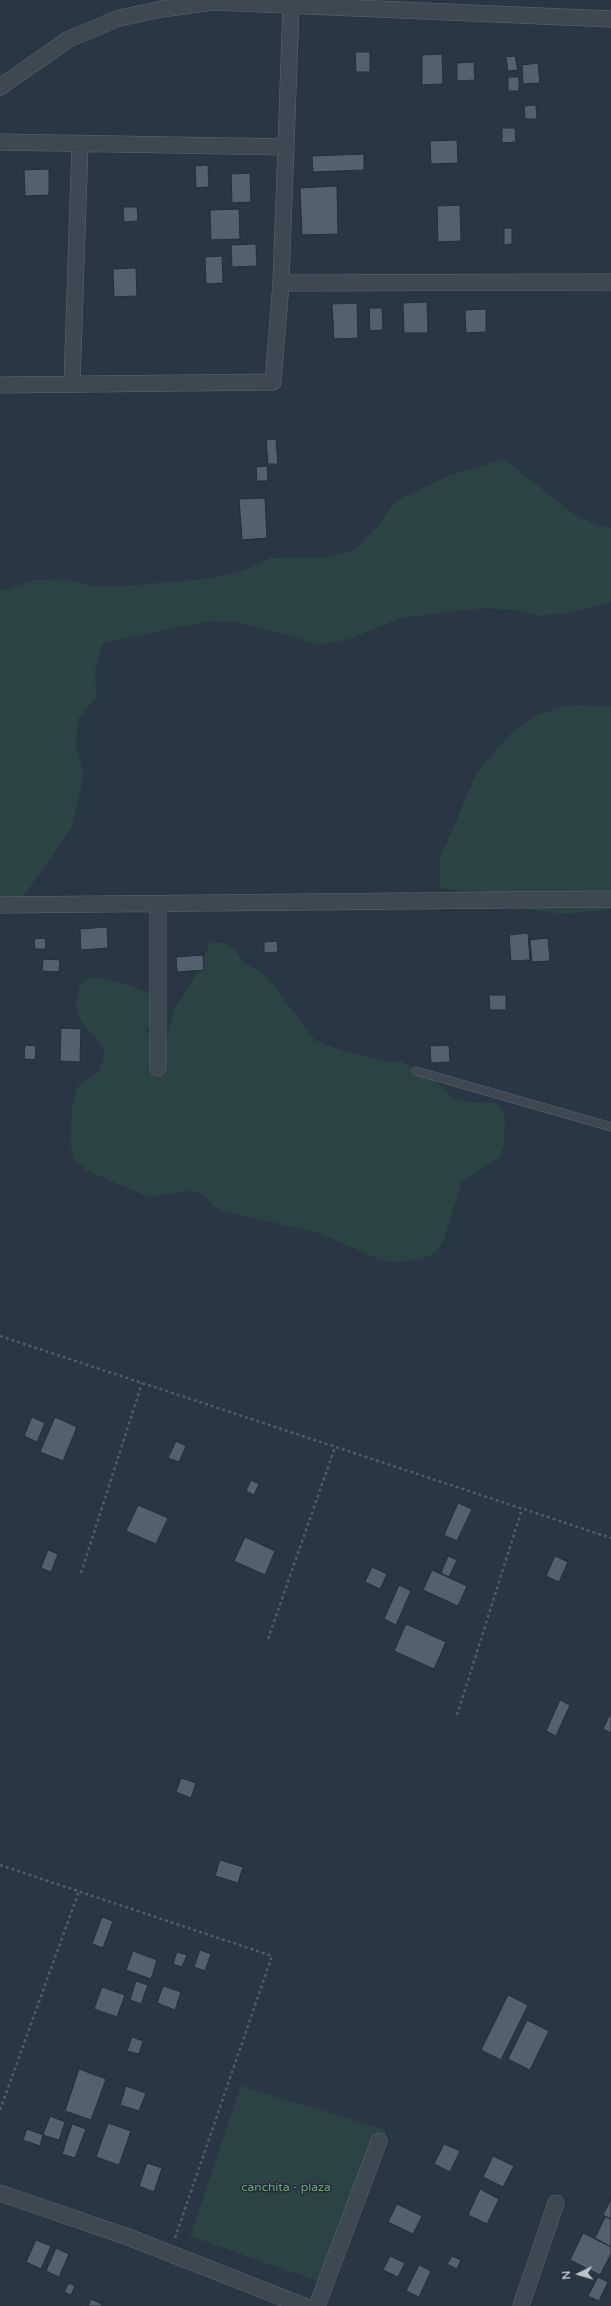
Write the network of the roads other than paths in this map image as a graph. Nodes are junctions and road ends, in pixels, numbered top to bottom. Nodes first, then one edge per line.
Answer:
1 (291, 6) junction
2 (611, 19) edge
3 (0, 87) edge
4 (0, 142) edge
5 (80, 143) junction
6 (286, 147) junction
7 (611, 282) edge
8 (281, 283) junction
9 (72, 384) junction
10 (0, 385) edge
11 (611, 899) edge
12 (158, 904) junction
13 (0, 905) edge
14 (158, 1068) dead end
15 (416, 1071) dead end
16 (611, 1126) edge
17 (379, 2141) dead end
18 (0, 2193) edge
19 (556, 2203) dead end
20 (304, 2306) edge
21 (317, 2306) edge
22 (520, 2306) edge

1 - 2 street
1 - 3 street
1 - 6 street
4 - 5 street
5 - 6 street
5 - 9 street
6 - 8 street
7 - 8 street
8 - 9 street
9 - 10 street
11 - 12 street
12 - 13 street
12 - 14 street
15 - 16 lane
17 - 21 street
18 - 20 street
19 - 22 street

